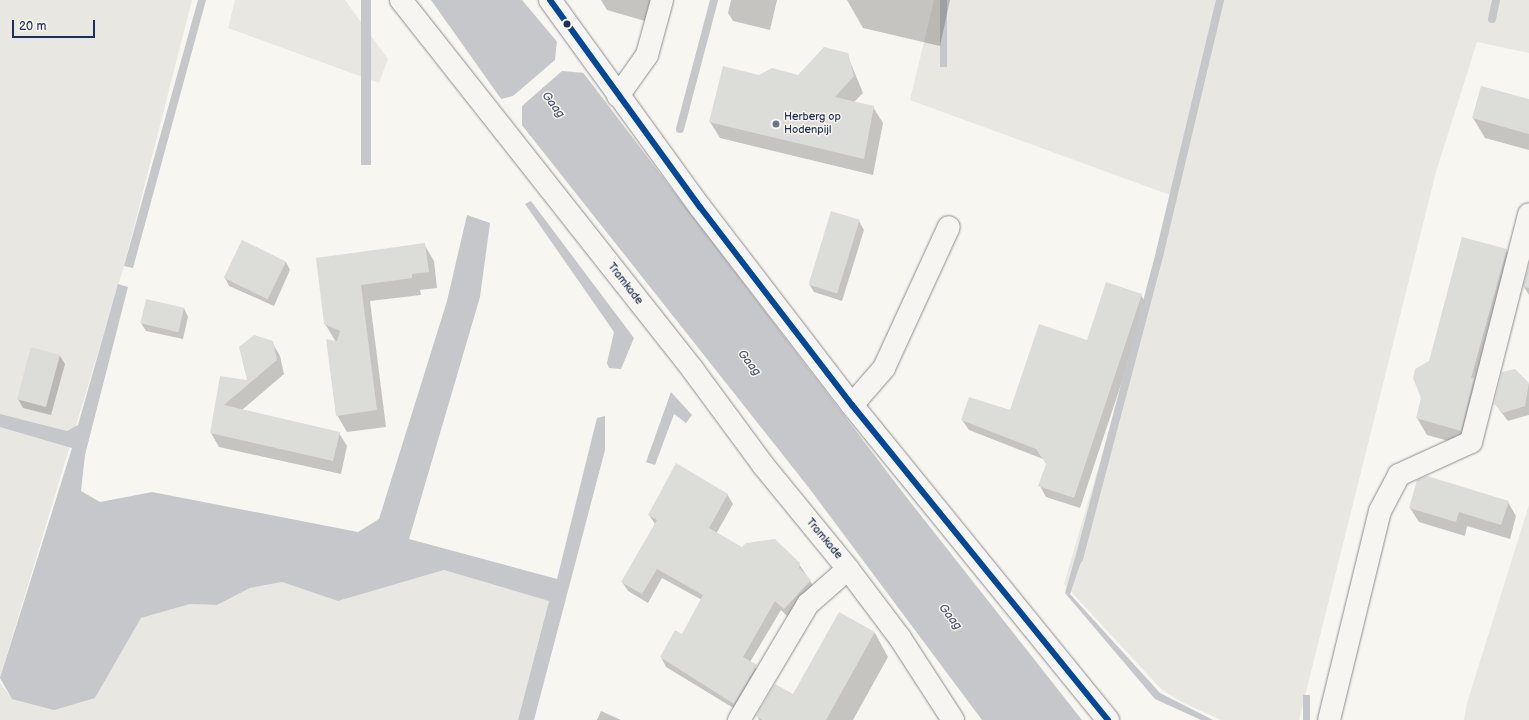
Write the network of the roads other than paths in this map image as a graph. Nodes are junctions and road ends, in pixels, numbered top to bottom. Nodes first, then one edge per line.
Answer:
1 (401, 0) edge
2 (550, 0) edge
3 (662, 0) edge
4 (618, 96) junction
5 (1529, 214) edge
6 (949, 227) dead end
7 (852, 405) junction
8 (848, 569) junction
9 (739, 720) edge
10 (953, 720) edge
11 (1108, 720) edge
12 (1329, 720) edge

1 - 8 street, Tramkade
2 - 4 street
3 - 4 street
4 - 7 street
5 - 12 street
6 - 7 street
7 - 11 street
8 - 9 street, Tramkade
8 - 10 street, Tramkade

